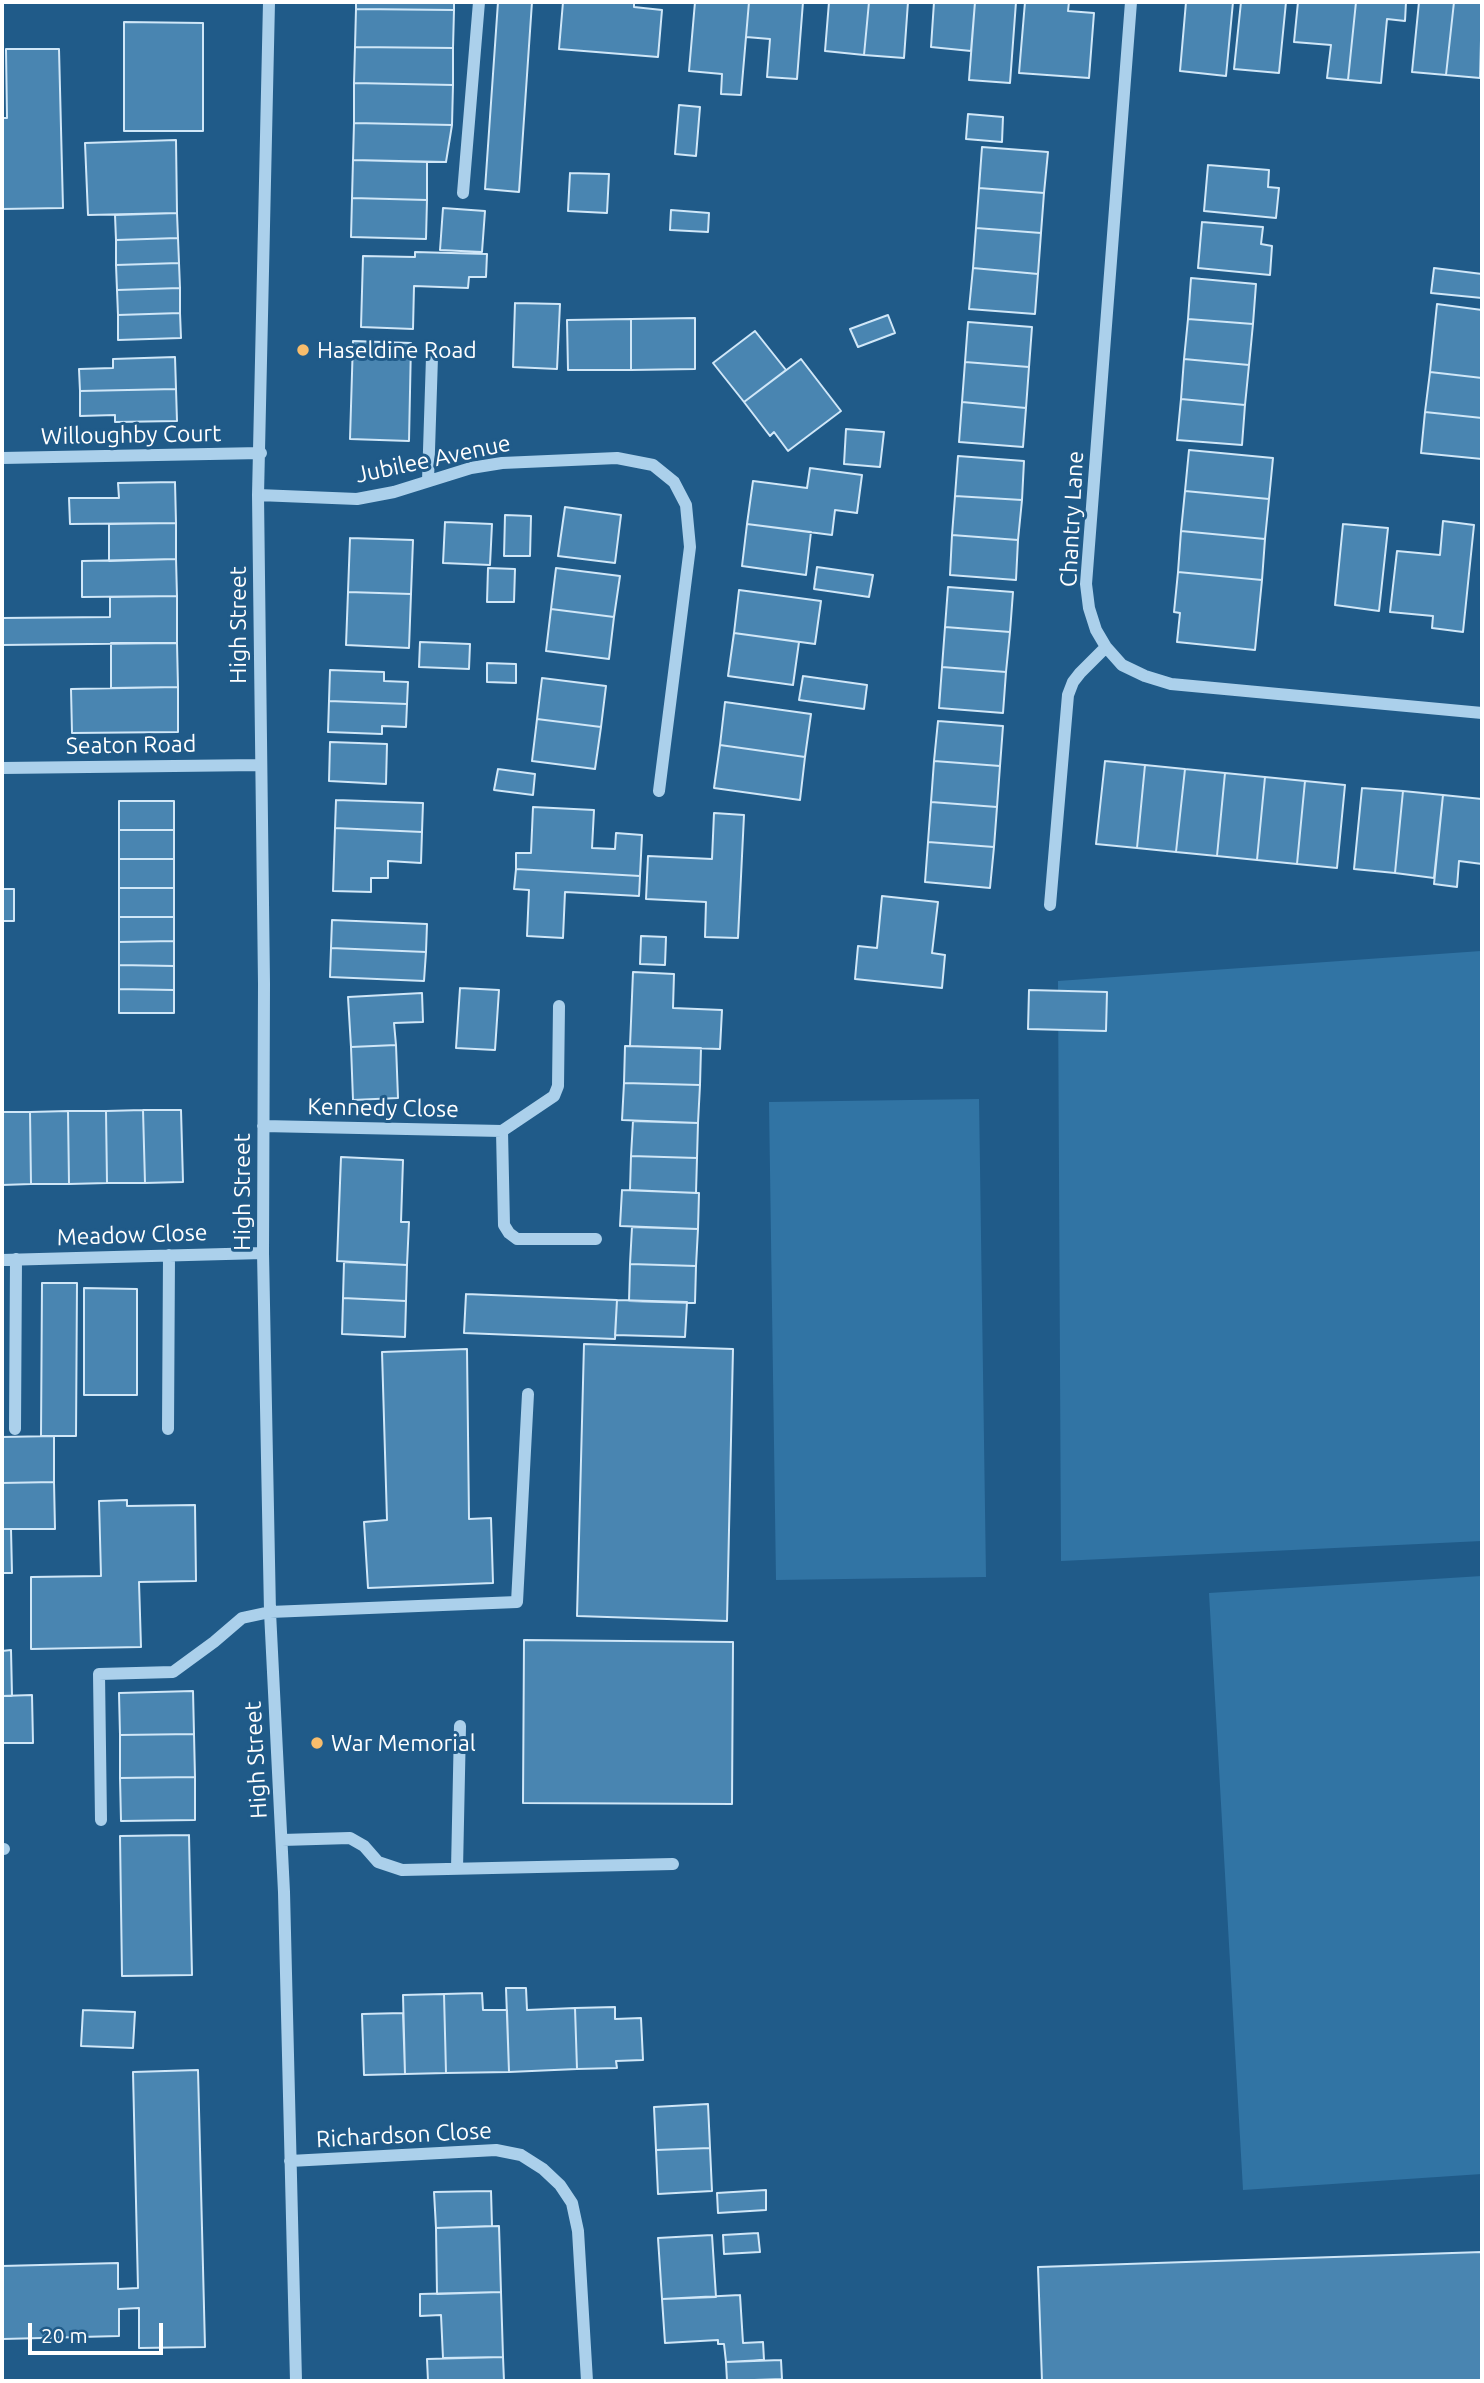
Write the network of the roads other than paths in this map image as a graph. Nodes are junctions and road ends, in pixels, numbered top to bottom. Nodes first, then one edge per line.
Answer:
1 (269, 2) edge
2 (479, 2) edge
3 (1131, 2) edge
4 (463, 193) dead end
5 (432, 357) dead end
6 (261, 453) junction
7 (2, 458) edge
8 (428, 481) junction
9 (258, 495) junction
10 (1106, 648) junction
11 (1482, 713) edge
12 (260, 765) junction
13 (2, 768) edge
14 (659, 791) dead end
15 (1050, 905) dead end
16 (559, 1006) dead end
17 (263, 1126) junction
18 (502, 1131) junction
19 (596, 1239) dead end
20 (263, 1253) junction
21 (169, 1255) junction
22 (16, 1259) junction
23 (2, 1260) edge
24 (528, 1394) dead end
25 (15, 1429) dead end
26 (168, 1429) dead end
27 (270, 1612) junction
28 (460, 1726) dead end
29 (101, 1820) dead end
30 (282, 1840) junction
31 (673, 1864) dead end
32 (457, 1869) junction
33 (290, 2161) junction
34 (296, 2381) edge
35 (587, 2381) edge

1 - 6 street, High Street
2 - 4 street
3 - 10 street, Chantry Lane
5 - 8 street
6 - 7 street, Willoughby Court
6 - 9 street, High Street
8 - 9 street, Jubilee Avenue
8 - 14 street, Jubilee Avenue
9 - 12 street, High Street
10 - 11 street, Chantry Lane
10 - 15 street
12 - 13 street, Seaton Road
12 - 17 street, High Street
16 - 18 street
17 - 18 street, Kennedy Close
17 - 20 street, High Street
18 - 19 street
20 - 21 street, Meadow Close
20 - 27 street, High Street
21 - 22 street, Meadow Close
21 - 26 street
22 - 23 street, Meadow Close
22 - 25 street
24 - 27 street
27 - 29 street
27 - 30 street, High Street
28 - 32 street
30 - 32 street
30 - 33 street, High Street
31 - 32 street
33 - 34 street, High Street
33 - 35 street, Richardson Close

